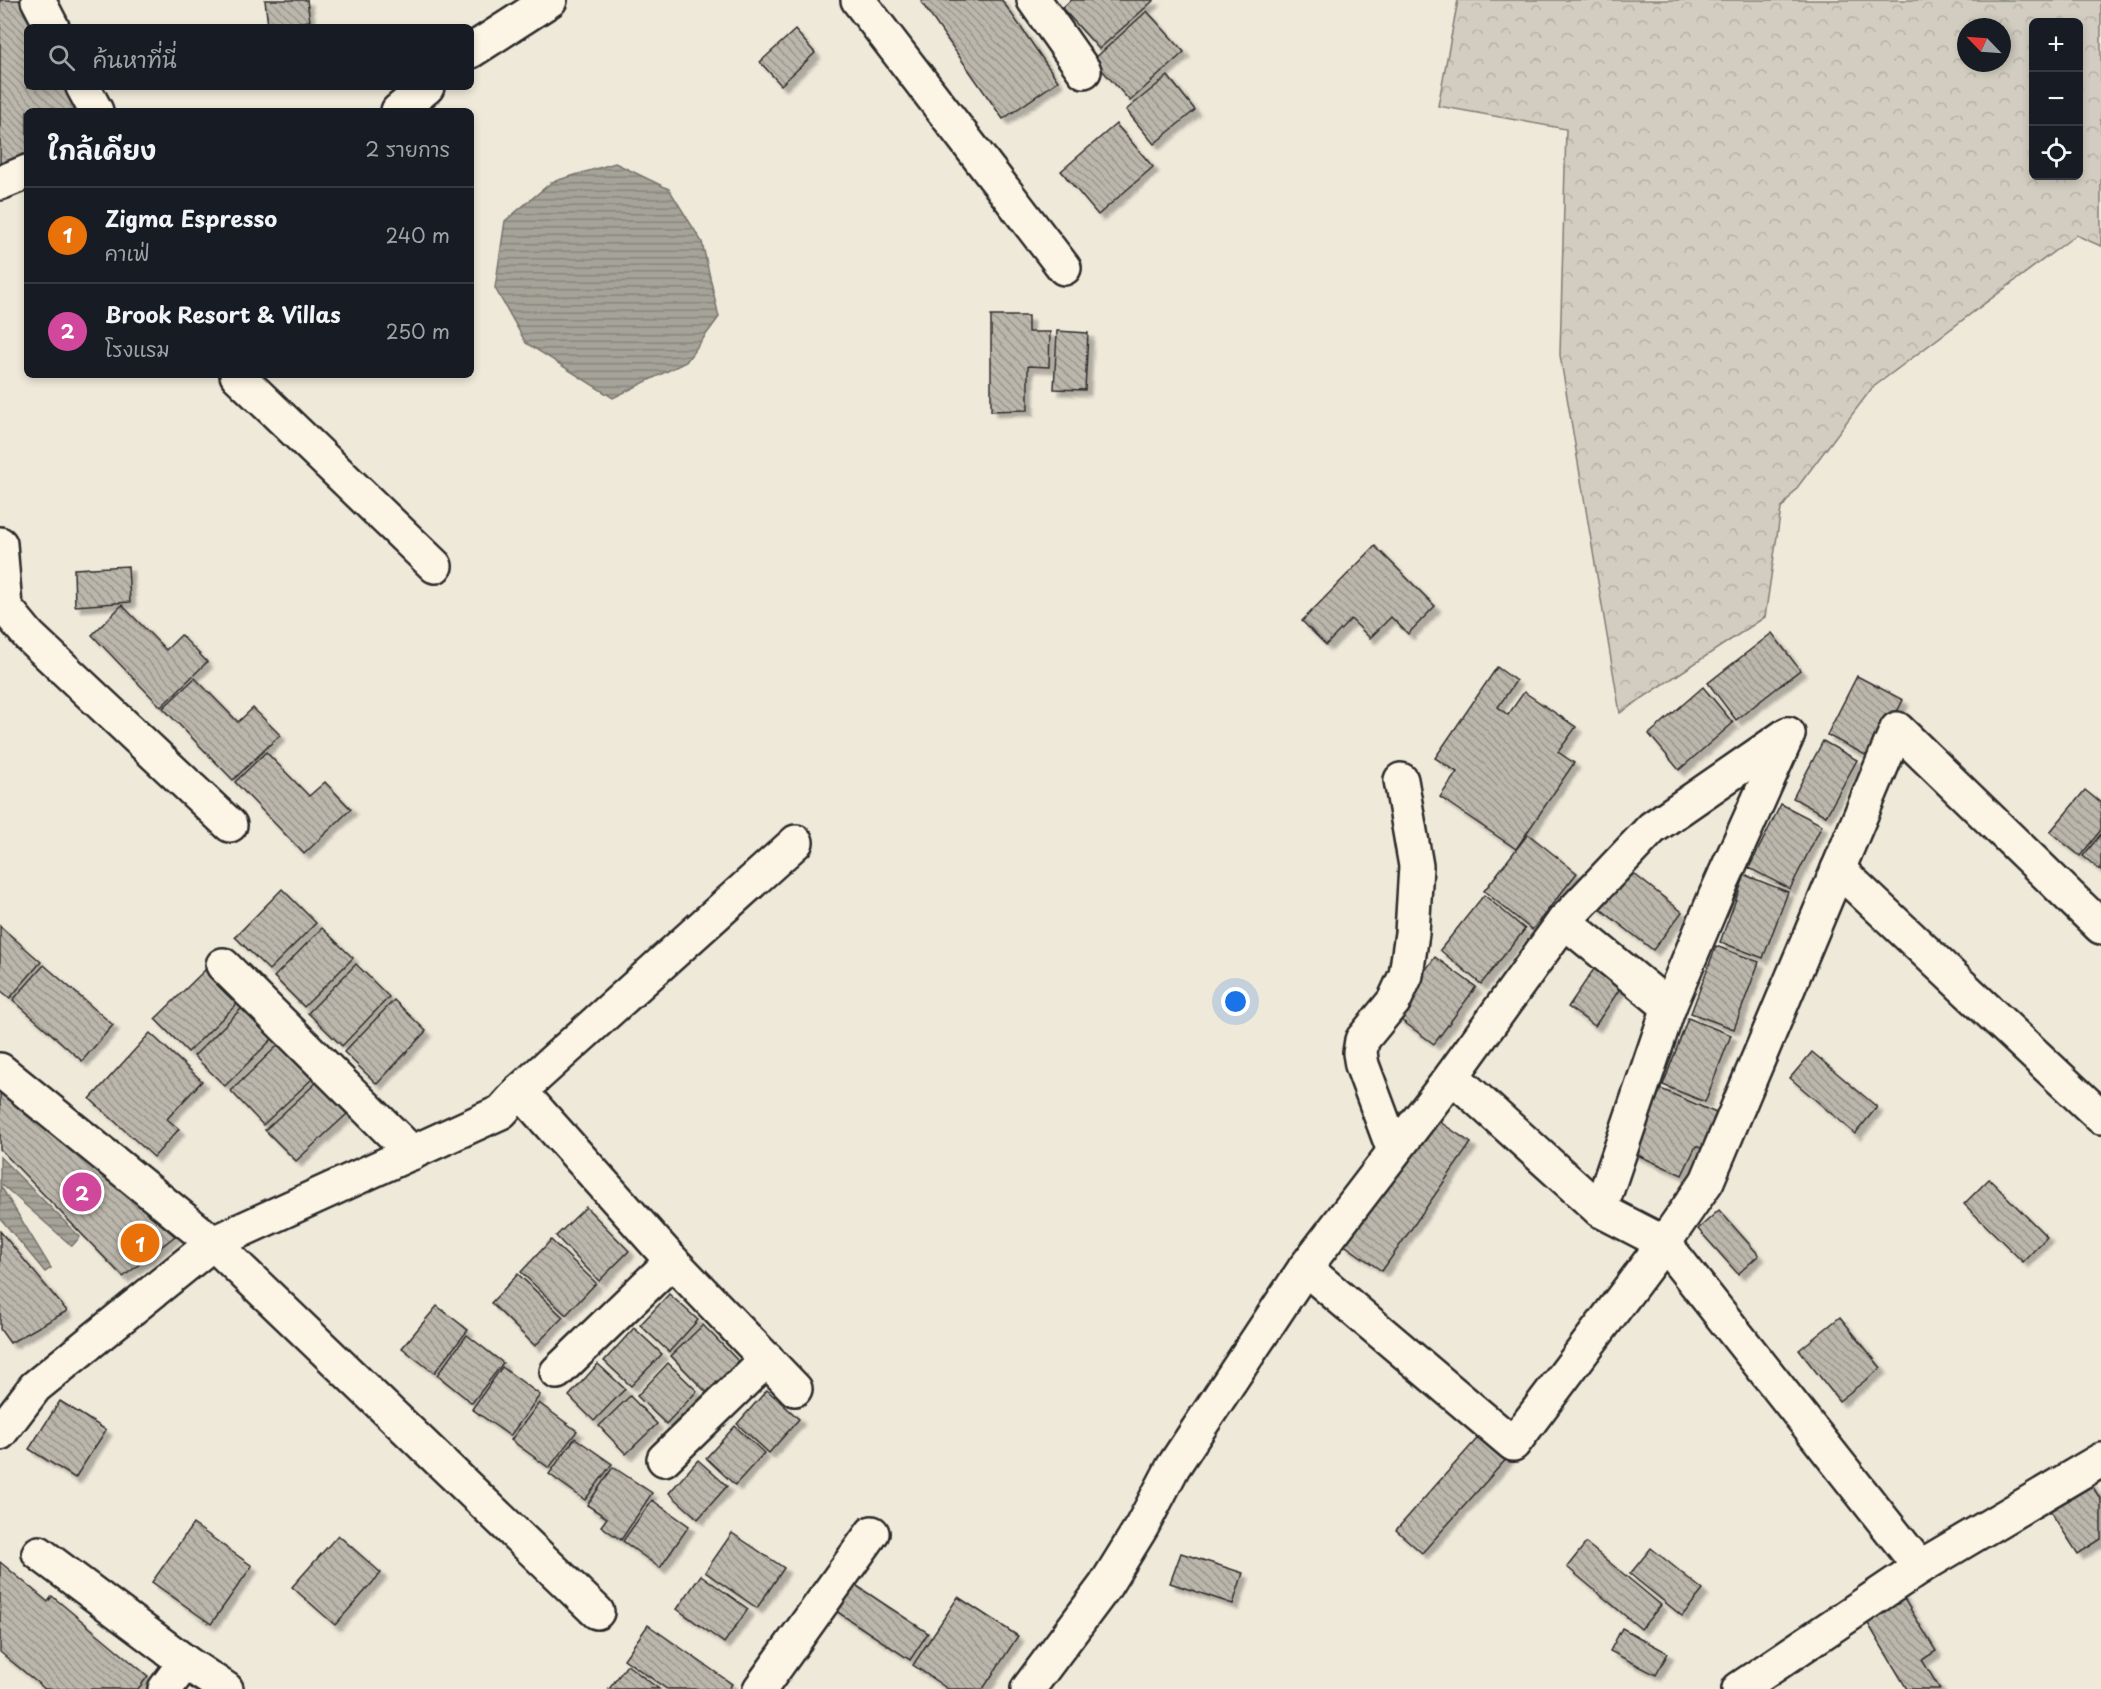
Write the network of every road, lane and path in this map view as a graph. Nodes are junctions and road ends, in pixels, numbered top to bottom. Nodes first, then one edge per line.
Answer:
1 (38, 0) edge
2 (550, 0) edge
3 (858, 0) edge
4 (1034, 0) edge
5 (50, 24) edge
6 (474, 49) edge
7 (1084, 71) dead end
8 (85, 90) edge
9 (423, 90) edge
10 (94, 108) edge
11 (402, 108) edge
12 (24, 174) edge
13 (0, 183) edge
14 (1064, 268) dead end
15 (240, 378) edge
16 (0, 544) edge
17 (435, 566) dead end
18 (1401, 780) dead end
19 (230, 825) dead end
20 (796, 842) dead end
21 (1838, 869) junction
22 (1564, 921) junction
23 (2101, 927) edge
24 (223, 965) dead end
25 (1669, 1007) junction
26 (0, 1070) edge
27 (1452, 1076) junction
28 (520, 1091) junction
29 (2101, 1117) edge
30 (1394, 1151) junction
31 (412, 1153) junction
32 (1600, 1210) junction
33 (1664, 1243) junction
34 (213, 1244) junction
35 (672, 1261) junction
36 (1305, 1268) junction
37 (767, 1359) junction
38 (557, 1372) dead end
39 (795, 1389) dead end
40 (0, 1433) edge
41 (664, 1459) dead end
42 (2101, 1460) edge
43 (872, 1533) dead end
44 (39, 1553) dead end
45 (1920, 1567) junction
46 (597, 1612) dead end
47 (185, 1662) junction
48 (165, 1689) edge
49 (226, 1689) edge
50 (760, 1689) edge
51 (1028, 1689) edge
52 (1739, 1689) edge

1 - 5 street
2 - 6 street
3 - 14 street
4 - 7 street
8 - 10 street
9 - 11 street
12 - 13 street
15 - 17 street
16 - 19 street
18 - 30 street
20 - 28 street
21 - 23 street
21 - 29 street
21 - 33 street
22 - 25 street
22 - 25 street
22 - 27 street
24 - 31 street
25 - 32 street
26 - 34 street
27 - 30 street
27 - 32 street
28 - 31 street
28 - 35 street
30 - 36 street
31 - 34 street
32 - 33 street
33 - 36 street
33 - 45 street
34 - 40 street
34 - 46 street
35 - 37 street
35 - 38 street
36 - 51 street
37 - 39 street
37 - 41 street
42 - 45 street
43 - 50 street
44 - 47 street
45 - 52 street
47 - 48 street
47 - 49 street

